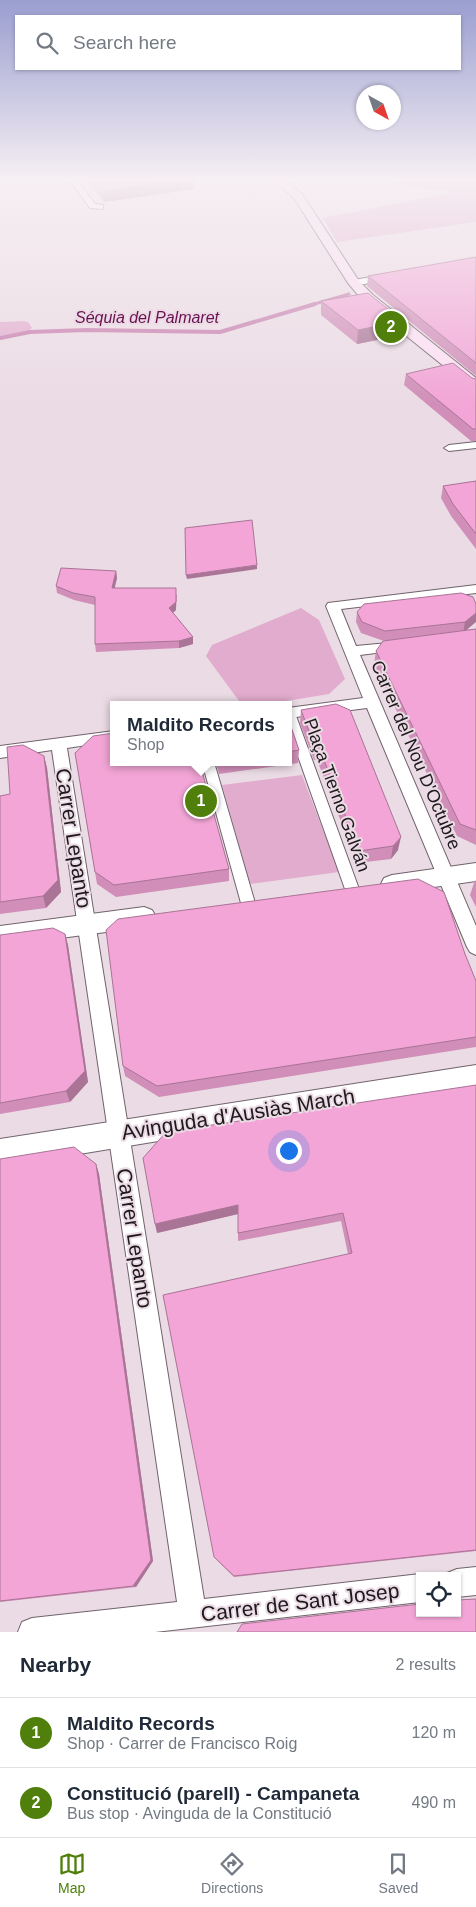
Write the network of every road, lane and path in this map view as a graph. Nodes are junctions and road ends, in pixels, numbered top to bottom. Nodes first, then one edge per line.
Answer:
1 (335, 254) edge
2 (401, 275) edge
3 (354, 284) junction
4 (368, 298) junction
5 (353, 301) edge
6 (476, 385) edge
7 (476, 446) edge
8 (449, 448) dead end
9 (476, 590) edge
10 (409, 645) edge
11 (352, 651) junction
12 (372, 702) junction
13 (292, 713) edge
14 (292, 723) edge
15 (110, 737) edge
16 (59, 744) junction
17 (0, 752) edge
18 (209, 766) edge
19 (476, 872) edge
20 (445, 877) junction
21 (343, 890) joint
22 (248, 903) edge
23 (163, 915) edge
24 (87, 925) junction
25 (0, 936) edge
26 (476, 947) edge
27 (476, 1077) edge
28 (119, 1133) junction
29 (0, 1153) edge
30 (476, 1581) edge
31 (461, 1583) edge
32 (416, 1589) edge
33 (194, 1623) edge
34 (32, 1632) edge

1 - 3 main road
2 - 3 street
3 - 4 main road
4 - 5 street
4 - 6 main road
7 - 8 street
9 - 11 street, Carrer del Nou D'Octubre
10 - 11 street
11 - 12 street, Carrer del Nou D'Octubre
12 - 13 street
12 - 20 street, Carrer del Nou D'Octubre
14 - 21 street, Plaça Tierno Galván
15 - 16 street
16 - 17 street
16 - 24 street, Carrer Lepanto
18 - 22 street
19 - 20 street
20 - 21 street
20 - 26 street, Carrer del Nou D'Octubre
23 - 24 street
24 - 25 street
24 - 28 street, Carrer Lepanto
27 - 28 street, Avinguda d'Ausiàs March
28 - 29 street, Avinguda d'Ausiàs March
28 - 33 street, Carrer Lepanto
30 - 31 street
32 - 33 street, Carrer de Sant Josep
33 - 34 street, Carrer de Sant Josep

